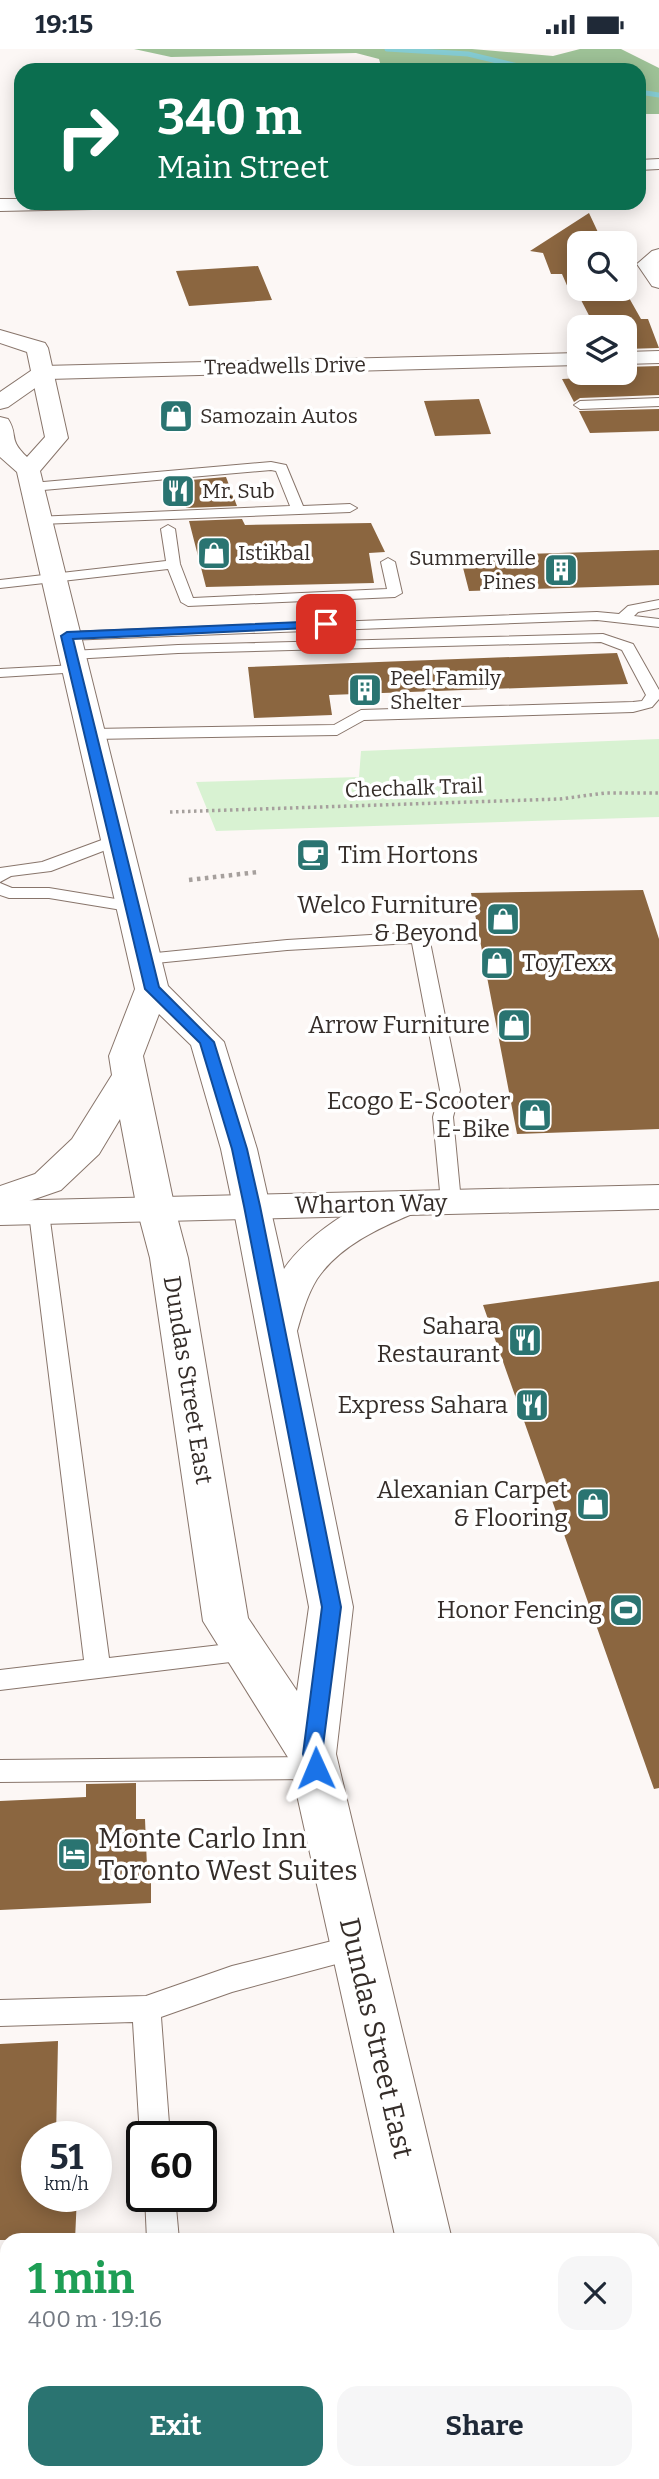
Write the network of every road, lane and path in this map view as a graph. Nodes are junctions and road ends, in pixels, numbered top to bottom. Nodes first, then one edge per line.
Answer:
1 (659, 255) edge
2 (659, 282) edge
3 (0, 336) edge
4 (659, 357) edge
5 (637, 358) edge
6 (567, 359) edge
7 (43, 373) junction
8 (0, 402) edge
9 (659, 402) edge
10 (580, 405) dead end
11 (0, 424) edge
12 (30, 479) junction
13 (350, 508) dead end
14 (298, 510) junction
15 (40, 520) junction
16 (167, 529) dead end
17 (388, 562) dead end
18 (173, 563) junction
19 (53, 577) junction
20 (0, 584) edge
21 (659, 604) edge
22 (623, 618) junction
23 (659, 623) edge
24 (71, 653) junction
25 (0, 673) edge
26 (92, 734) junction
27 (659, 793) edge
28 (170, 812) dead end
29 (118, 839) junction
30 (258, 872) dead end
31 (0, 877) edge
32 (189, 880) dead end
33 (0, 888) edge
34 (134, 907) junction
35 (149, 974) junction
36 (130, 1074) junction
37 (659, 1197) edge
38 (0, 1199) edge
39 (451, 1202) junction
40 (404, 1203) junction
41 (252, 1206) junction
42 (156, 1209) junction
43 (0, 1213) edge
44 (39, 1213) junction
45 (276, 1333) junction
46 (246, 1652) junction
47 (98, 1669) junction
48 (0, 1680) edge
49 (314, 1761) junction
50 (0, 1771) edge
51 (356, 1947) junction
52 (146, 2009) junction
53 (0, 2013) edge
54 (154, 2121) edge
55 (161, 2212) edge
56 (163, 2233) edge
57 (422, 2233) edge

1 - 2 main road
3 - 7 main road
4 - 5 main road
6 - 7 main road, Treadwells Drive
7 - 8 main road
7 - 12 main road
9 - 10 lane
11 - 12 main road
12 - 14 lane
12 - 15 main road
13 - 14 lane
14 - 15 lane
15 - 19 main road
16 - 18 lane
17 - 18 lane
18 - 19 lane
19 - 20 lane
19 - 24 main road
21 - 22 lane
22 - 23 lane
22 - 24 lane
24 - 25 lane
24 - 26 main road
24 - 26 lane
26 - 29 main road
27 - 28 path, Chechalk Trail
29 - 31 lane
29 - 34 main road
30 - 32 path
33 - 34 lane
34 - 35 main road
35 - 36 main road, Dundas Street East
35 - 39 lane
35 - 41 main road, Dundas Street East
36 - 38 main road
36 - 42 main road, Dundas Street East
37 - 39 main road, Wharton Way
39 - 40 main road, Wharton Way
40 - 41 main road, Wharton Way
40 - 45 main road
41 - 42 main road, Wharton Way
41 - 45 main road, Dundas Street East
42 - 44 main road, Wharton Way
42 - 46 main road, Dundas Street East
43 - 44 main road, Wharton Way
44 - 47 lane
45 - 49 main road, Dundas Street East
46 - 47 lane
46 - 49 main road, Dundas Street East
47 - 48 lane
49 - 50 lane
49 - 51 main road, Dundas Street East
51 - 52 lane
51 - 57 main road, Dundas Street East
52 - 53 lane
52 - 54 lane
55 - 56 lane

